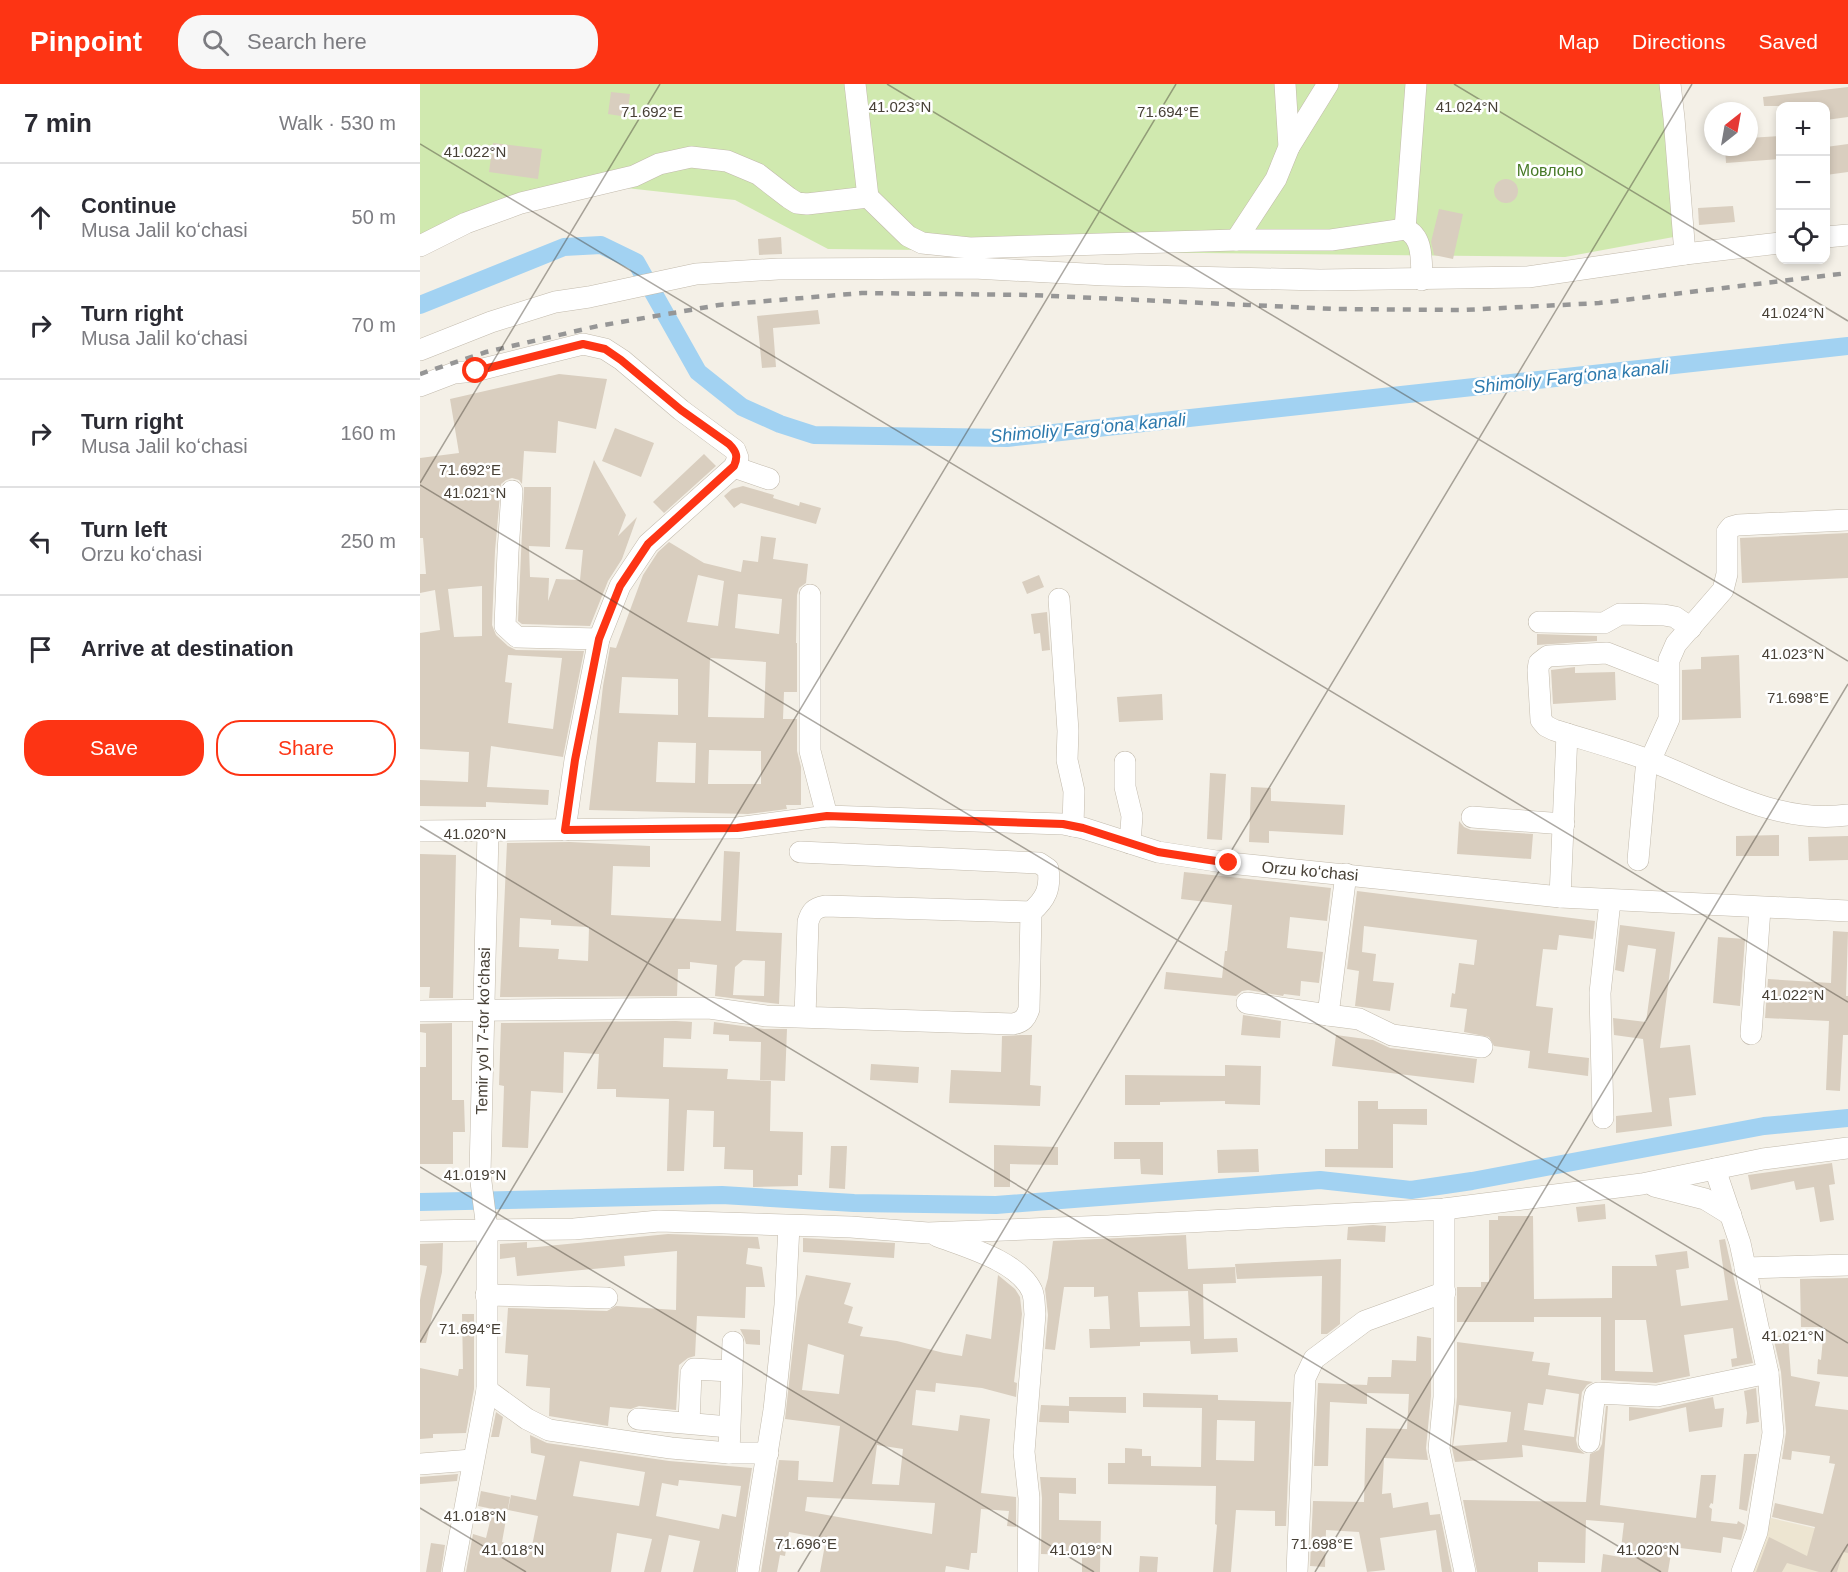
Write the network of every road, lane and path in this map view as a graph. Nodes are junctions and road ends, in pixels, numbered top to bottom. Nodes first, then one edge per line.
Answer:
1 (855, 84) edge
2 (1285, 84) edge
3 (1328, 84) edge
4 (1416, 84) edge
5 (1670, 84) edge
6 (1289, 147) junction
7 (868, 197) junction
8 (1405, 229) junction
9 (1848, 235) edge
10 (1830, 237) edge
11 (1236, 240) junction
12 (1776, 243) edge
13 (420, 246) edge
14 (1685, 254) junction
15 (1422, 280) junction
16 (420, 350) edge
17 (476, 371) junction
18 (420, 386) edge
19 (420, 401) edge
20 (734, 466) junction
21 (769, 479) dead end
22 (513, 491) dead end
23 (1848, 520) edge
24 (810, 595) dead end
25 (1059, 599) dead end
26 (1539, 622) dead end
27 (1691, 628) junction
28 (599, 639) junction
29 (1668, 677) junction
30 (1567, 735) junction
31 (1649, 761) junction
32 (1125, 762) dead end
33 (1848, 815) edge
34 (827, 816) junction
35 (1472, 817) dead end
36 (1563, 824) junction
37 (1073, 826) junction
38 (565, 830) junction
39 (420, 831) edge
40 (488, 832) junction
41 (1130, 843) junction
42 (800, 852) dead end
43 (1638, 860) dead end
44 (1346, 874) junction
45 (1560, 897) junction
46 (1610, 901) junction
47 (1760, 909) junction
48 (1031, 912) junction
49 (1848, 912) edge
50 (1246, 1004) dead end
51 (420, 1011) edge
52 (484, 1011) junction
53 (1328, 1015) junction
54 (805, 1017) junction
55 (1751, 1034) dead end
56 (1482, 1047) dead end
57 (1603, 1118) dead end
58 (1848, 1148) edge
59 (1715, 1169) junction
60 (1642, 1184) junction
61 (1444, 1209) junction
62 (1731, 1215) junction
63 (789, 1226) junction
64 (487, 1229) junction
65 (420, 1231) edge
66 (928, 1233) junction
67 (1848, 1265) edge
68 (1745, 1268) junction
69 (1445, 1292) junction
70 (486, 1295) junction
71 (607, 1298) dead end
72 (733, 1342) dead end
73 (730, 1371) junction
74 (1768, 1373) junction
75 (487, 1390) junction
76 (638, 1419) dead end
77 (689, 1423) junction
78 (729, 1427) junction
79 (1589, 1442) dead end
80 (729, 1452) junction
81 (768, 1453) junction
82 (472, 1460) junction
83 (420, 1464) edge
84 (453, 1572) edge
85 (748, 1572) edge
86 (1028, 1572) edge
87 (1297, 1572) edge
88 (1465, 1572) edge
89 (1742, 1572) edge

1 - 7 street
2 - 6 street
3 - 6 street
4 - 8 street
5 - 14 street
6 - 11 street
7 - 11 street
7 - 13 street
8 - 11 street
8 - 15 street
9 - 10 street
12 - 14 street
14 - 15 street
15 - 16 street
17 - 18 street
17 - 19 street
17 - 20 street
20 - 21 street
20 - 28 street
22 - 28 street
23 - 27 street
24 - 34 street
25 - 37 street
26 - 27 street
27 - 29 street
28 - 38 street
29 - 30 street
29 - 31 street
30 - 31 street
30 - 36 street
31 - 33 street
31 - 43 street
32 - 41 street
34 - 37 street, Orzu koʻchasi
34 - 38 street, Orzu koʻchasi
35 - 36 street
36 - 45 street
37 - 41 street, Orzu koʻchasi
38 - 40 street, Orzu koʻchasi
39 - 40 street, Orzu koʻchasi
40 - 52 street, Temir yoʻl 7-tor koʻchasi
41 - 44 street, Orzu koʻchasi
42 - 48 street
44 - 45 street, Orzu koʻchasi
44 - 53 street
45 - 46 street, Orzu koʻchasi
46 - 47 street, Orzu koʻchasi
46 - 57 street
47 - 49 street, Orzu koʻchasi
47 - 55 street
48 - 54 street
48 - 54 street
50 - 53 street
51 - 52 street
52 - 54 street
52 - 64 street, Temir yoʻl 7-tor koʻchasi
53 - 56 street
58 - 59 street
59 - 60 street
59 - 62 street
60 - 61 street
60 - 62 street
61 - 66 street
61 - 69 street
62 - 68 street
63 - 64 street
63 - 66 street
63 - 81 street
64 - 65 street
64 - 70 street, Temir yoʻl 7-tor koʻchasi
66 - 86 street
67 - 68 street
68 - 74 street
69 - 87 street
69 - 88 street
70 - 71 street
70 - 75 street, Temir yoʻl 7-tor koʻchasi
72 - 73 street
73 - 77 street
73 - 78 street
74 - 79 street
74 - 89 street
75 - 80 street
75 - 82 street, Temir yoʻl 7-tor koʻchasi
76 - 77 street
77 - 78 street
78 - 80 street
80 - 81 street
81 - 85 street
82 - 83 street
82 - 84 street, Temir yoʻl 7-tor koʻchasi

